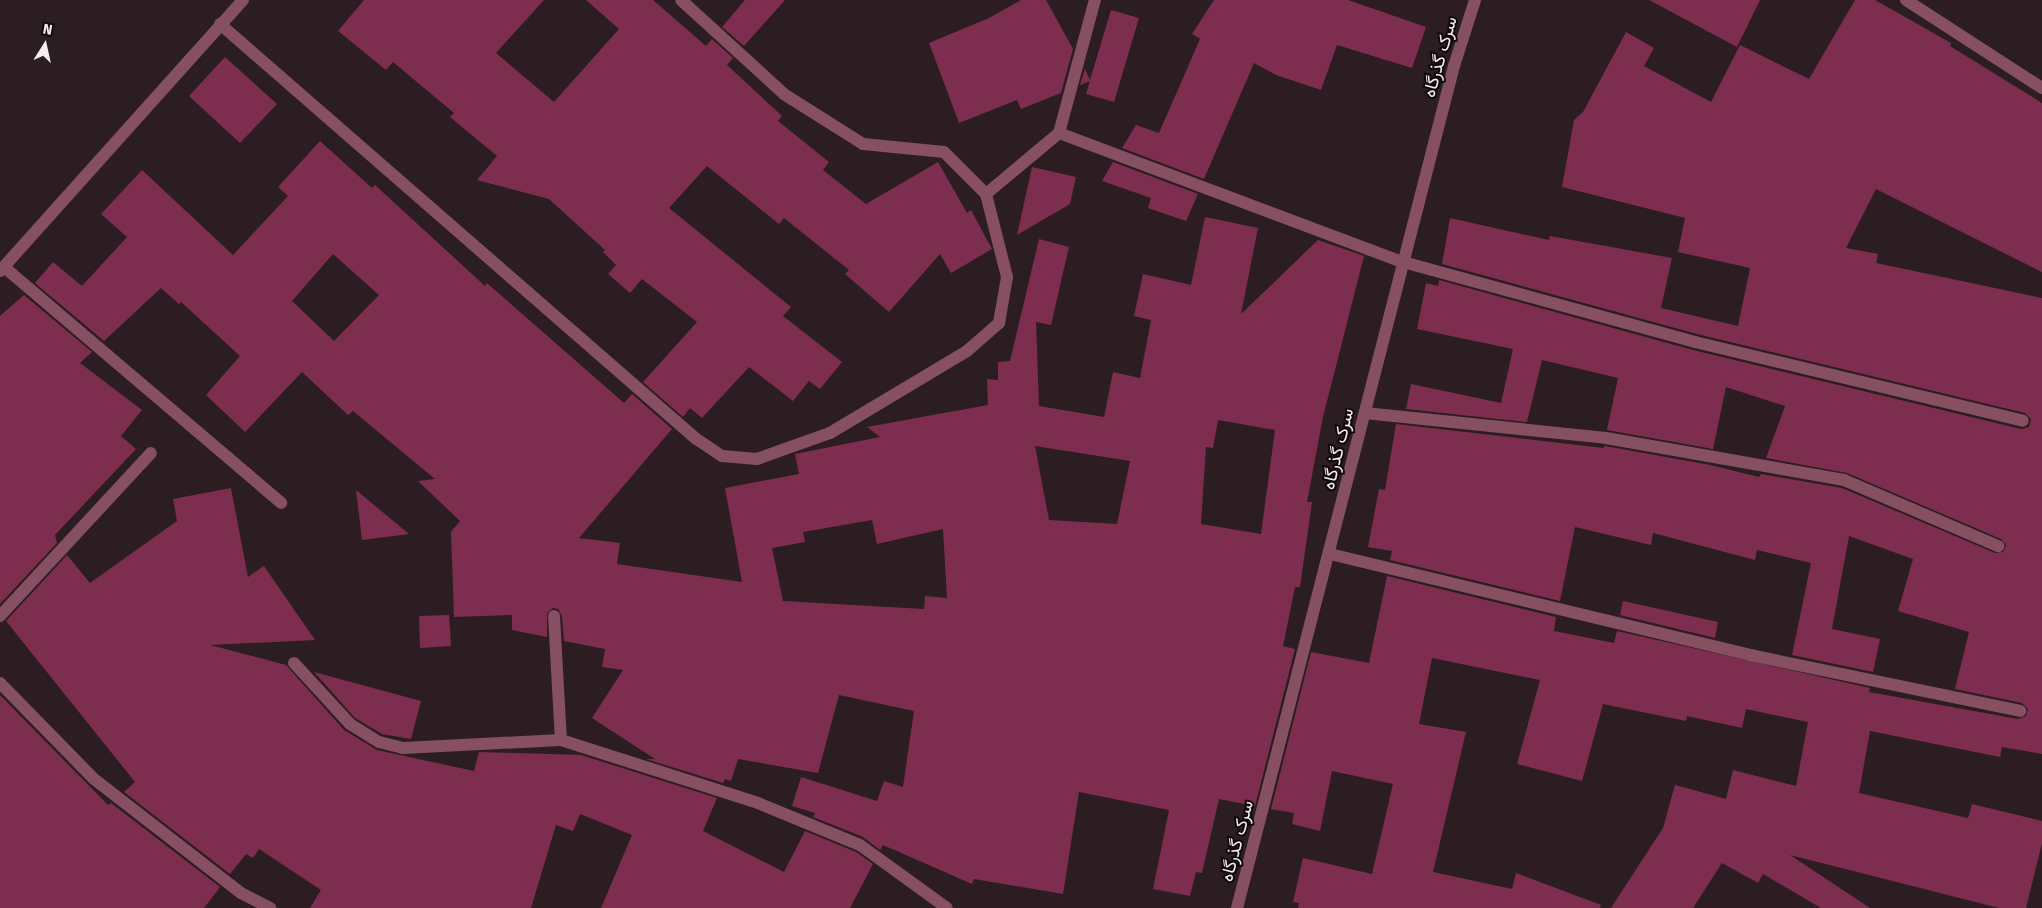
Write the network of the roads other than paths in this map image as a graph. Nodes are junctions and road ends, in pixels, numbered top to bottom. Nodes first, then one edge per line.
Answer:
1 (243, 0) edge
2 (681, 0) edge
3 (1096, 0) edge
4 (1475, 0) edge
5 (1906, 0) edge
6 (220, 24) junction
7 (2042, 88) edge
8 (1059, 133) junction
9 (986, 194) junction
10 (1403, 262) junction
11 (2, 269) edge
12 (1364, 413) junction
13 (2023, 421) dead end
14 (152, 453) dead end
15 (281, 503) dead end
16 (1998, 546) dead end
17 (1330, 554) junction
18 (0, 616) edge
19 (554, 616) dead end
20 (294, 663) dead end
21 (0, 683) edge
22 (2020, 711) dead end
23 (561, 740) junction
24 (270, 908) edge
25 (947, 908) edge
26 (1237, 908) edge

1 - 6 street
2 - 9 street
3 - 8 street
4 - 10 street, سرک گذرگاه
5 - 7 street
6 - 9 street
6 - 11 street
8 - 9 street
8 - 10 street
10 - 12 street, سرک گذرگاه
10 - 13 street
11 - 15 street
12 - 16 street
12 - 17 street, سرک گذرگاه
14 - 18 street
17 - 22 street
17 - 26 street, سرک گذرگاه
19 - 23 street
20 - 23 street
21 - 24 street
23 - 25 street

